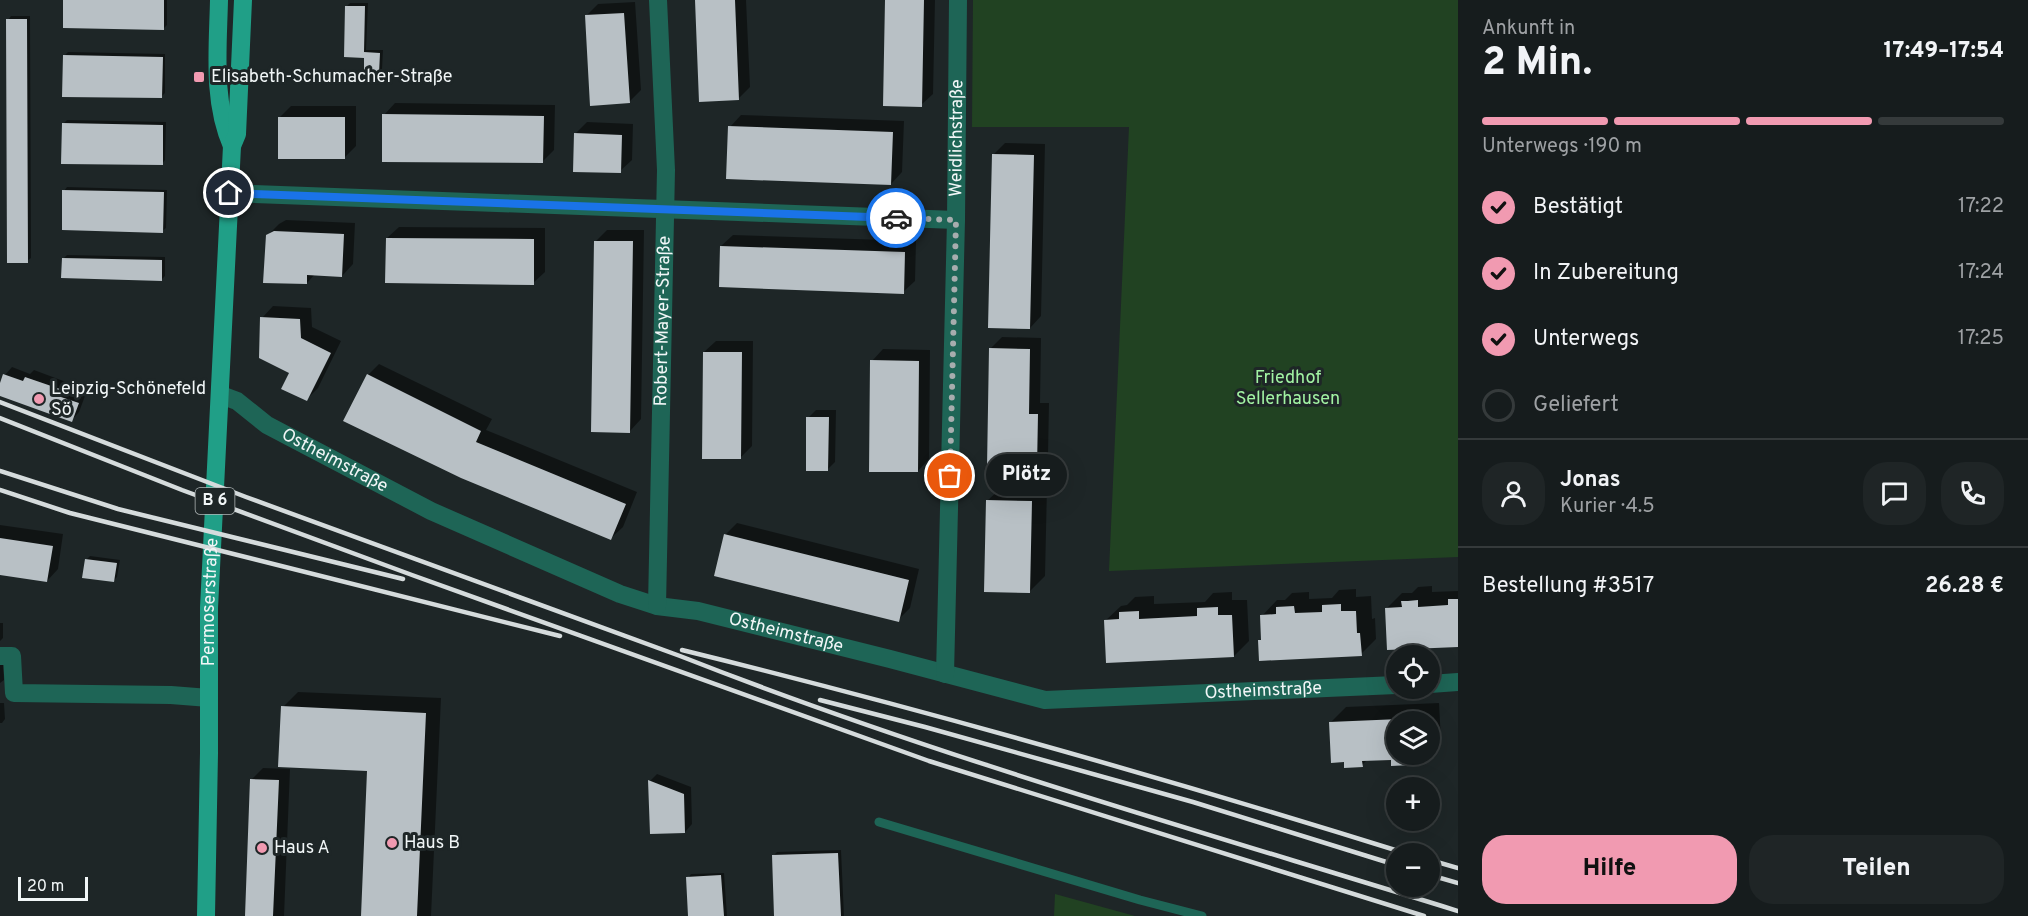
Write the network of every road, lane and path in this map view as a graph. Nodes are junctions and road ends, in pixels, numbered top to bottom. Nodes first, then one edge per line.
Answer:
1 (219, 0) edge
2 (243, 0) edge
3 (658, 0) edge
4 (958, 0) edge
5 (232, 146) junction
6 (229, 193) junction
7 (664, 209) junction
8 (956, 220) junction
9 (221, 395) junction
10 (657, 606) junction
11 (0, 656) edge
12 (945, 674) junction
13 (1458, 682) edge
14 (1440, 683) edge
15 (1386, 685) edge
16 (209, 698) junction
17 (879, 822) dead end
18 (206, 916) edge
19 (1202, 916) edge

1 - 5 main road, Permoserstraße / B 6
2 - 5 main road, Permoserstraße / B 6
3 - 7 street, Robert-Mayer-Straße
4 - 8 street, Weidlichstraße
5 - 6 main road, Permoserstraße / B 6
6 - 7 street
6 - 9 main road, Permoserstraße / B 6
7 - 8 street
7 - 10 street, Robert-Mayer-Straße
8 - 12 street, Weidlichstraße
9 - 10 street, Ostheimstraße
9 - 16 main road, Permoserstraße / B 6
10 - 12 street, Ostheimstraße
11 - 16 street
12 - 15 street, Ostheimstraße
13 - 14 street
16 - 18 main road, Permoserstraße / B 6
17 - 19 lane

